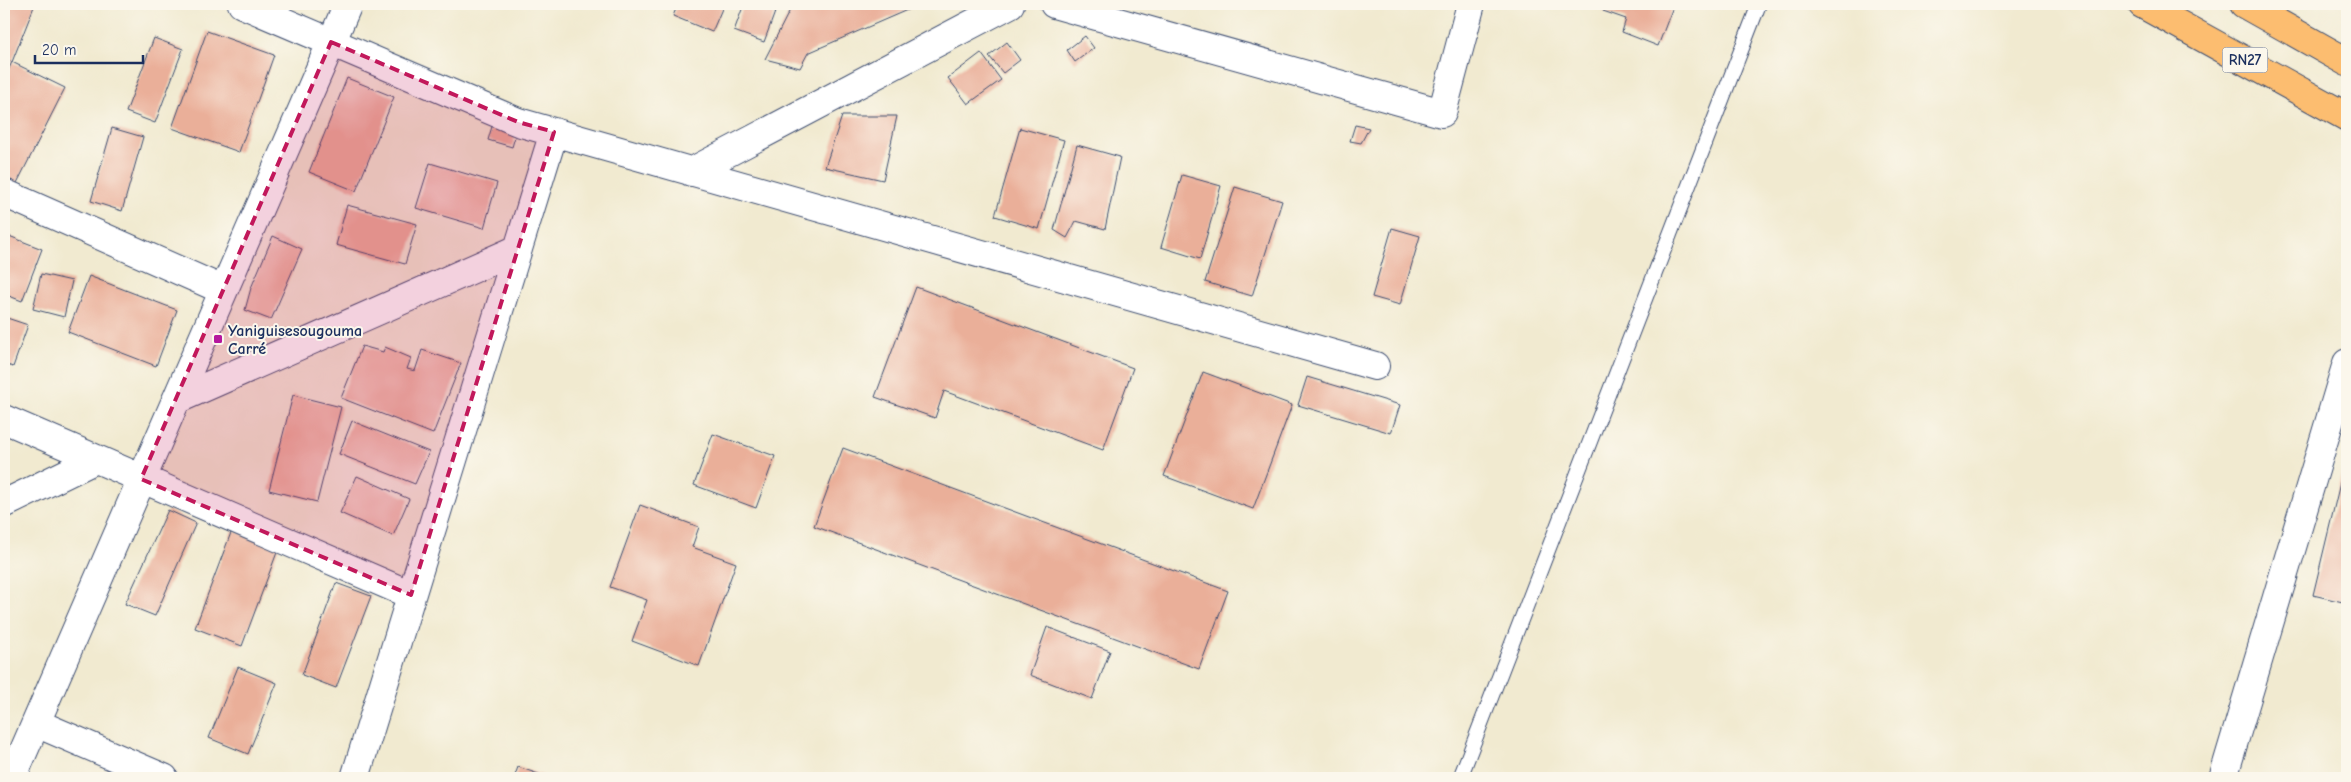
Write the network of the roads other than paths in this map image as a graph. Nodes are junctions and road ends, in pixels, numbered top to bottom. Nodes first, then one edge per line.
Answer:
1 (242, 4) edge
2 (348, 4) edge
3 (1010, 4) edge
4 (1054, 4) edge
5 (1471, 4) edge
6 (1759, 4) edge
7 (2142, 4) edge
8 (2244, 4) edge
9 (331, 42) junction
10 (2347, 62) edge
11 (2347, 117) edge
12 (554, 132) junction
13 (691, 172) junction
14 (4, 193) edge
15 (518, 249) junction
16 (223, 290) junction
17 (2347, 363) edge
18 (1375, 366) dead end
19 (176, 400) junction
20 (4, 419) edge
21 (96, 459) junction
22 (141, 479) junction
23 (4, 504) edge
24 (411, 595) junction
25 (36, 724) junction
26 (12, 778) edge
27 (164, 778) edge
28 (355, 778) edge
29 (1460, 778) edge
30 (2223, 778) edge

1 - 9 street
2 - 9 street
3 - 13 street
4 - 5 street
6 - 29 lane
7 - 11 main road, RN27
8 - 10 main road
9 - 12 street
9 - 16 street
12 - 13 street
12 - 15 street
13 - 18 street
14 - 16 street
15 - 19 street
15 - 24 street
16 - 19 street
17 - 30 street
19 - 22 street
20 - 21 street
21 - 22 street
21 - 23 street
22 - 24 street
22 - 25 street
24 - 28 street
25 - 26 street
25 - 27 street

